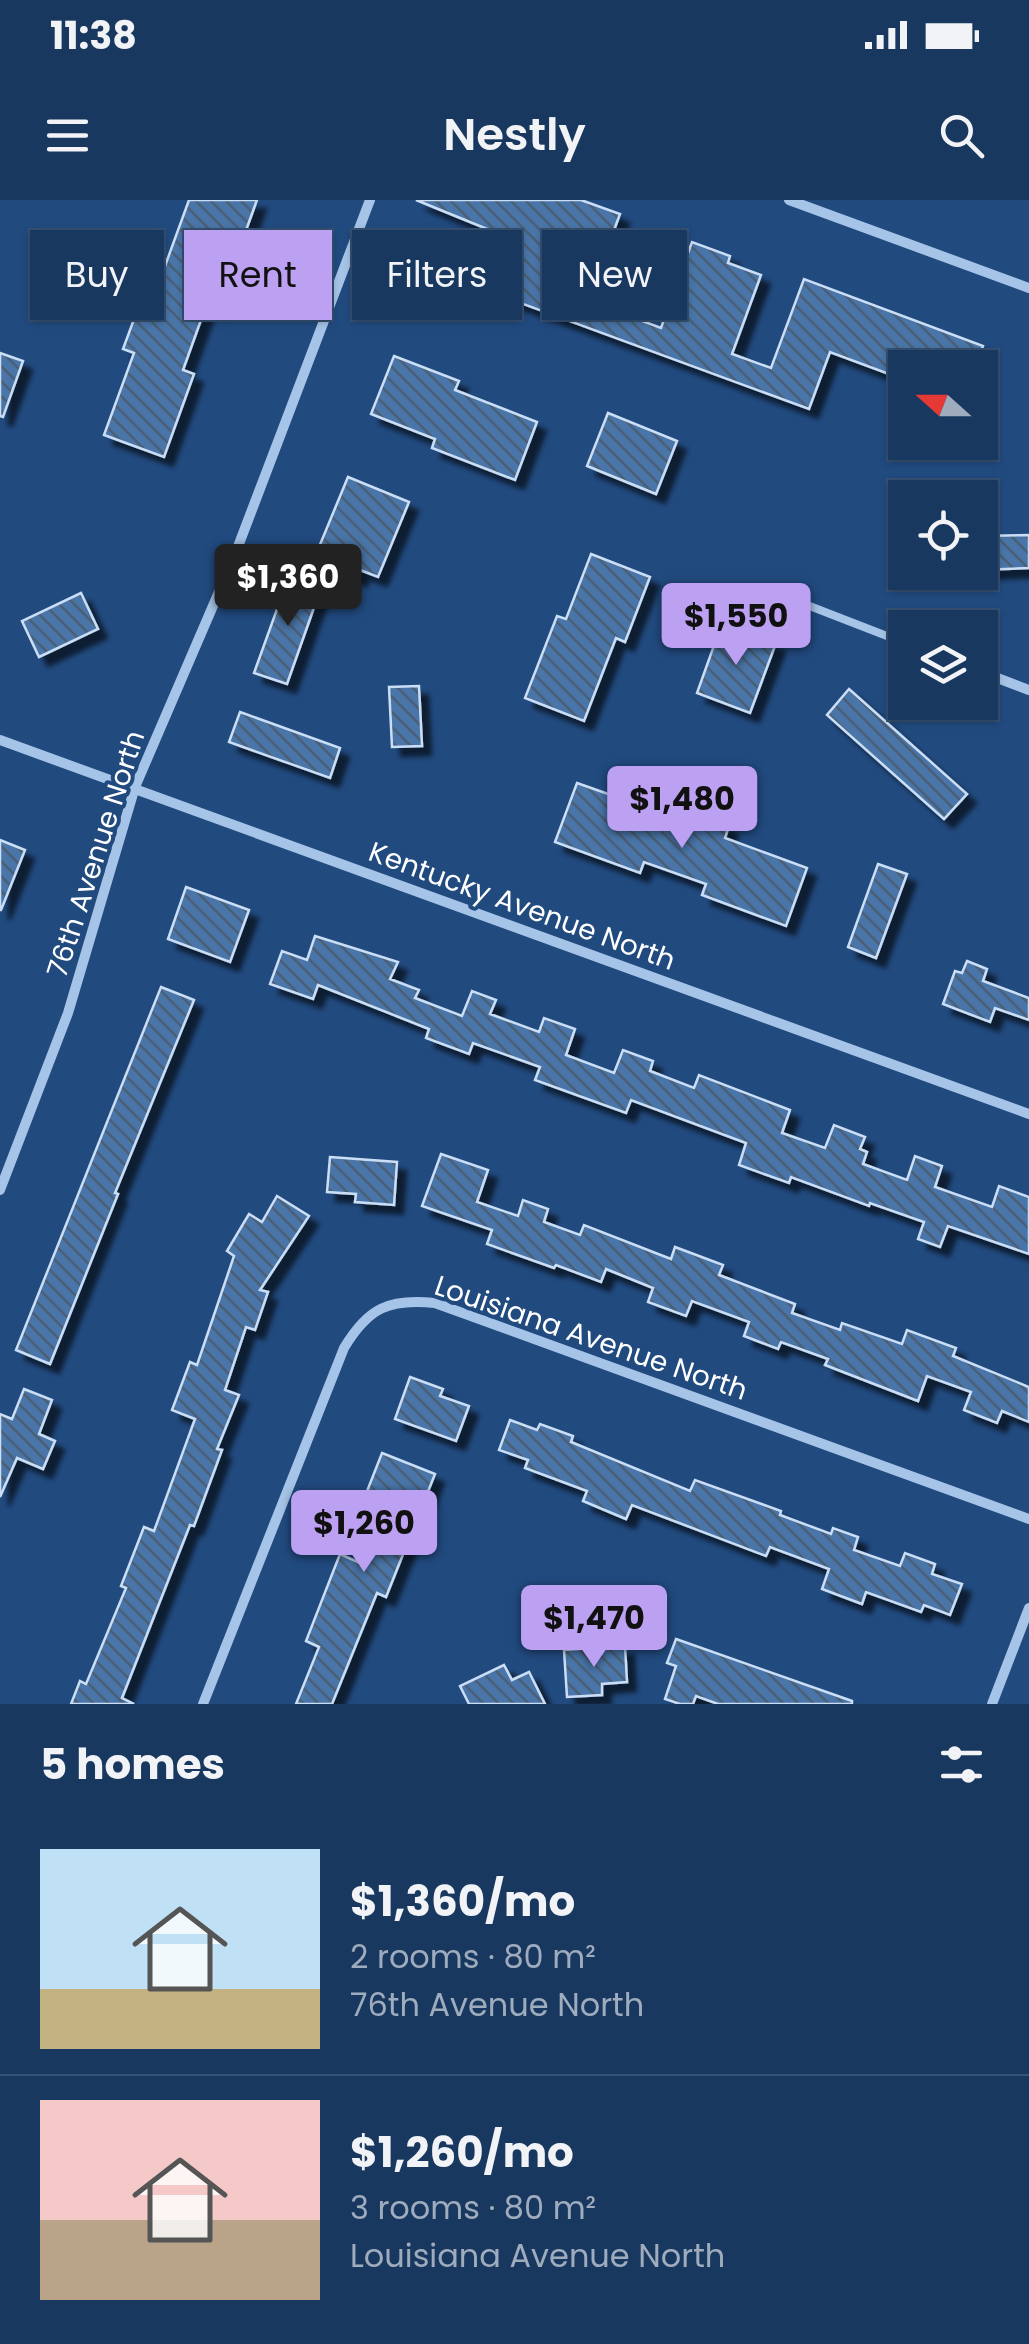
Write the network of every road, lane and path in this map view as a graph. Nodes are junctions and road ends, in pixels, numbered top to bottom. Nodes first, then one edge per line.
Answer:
1 (370, 200) edge
2 (789, 200) edge
3 (1029, 288) edge
4 (807, 605) dead end
5 (888, 636) edge
6 (998, 678) edge
7 (1029, 690) edge
8 (0, 740) edge
9 (135, 788) junction
10 (1029, 1114) edge
11 (0, 1190) edge
12 (1029, 1520) edge
13 (1029, 1608) edge
14 (203, 1704) edge
15 (992, 1704) edge

1 - 9 street, 76th Avenue North
2 - 3 street
4 - 5 lane
6 - 7 street
8 - 9 street, Kentucky Avenue North
9 - 10 street, Kentucky Avenue North
9 - 11 street, 76th Avenue North
12 - 14 street, Louisiana Avenue North
13 - 15 street

